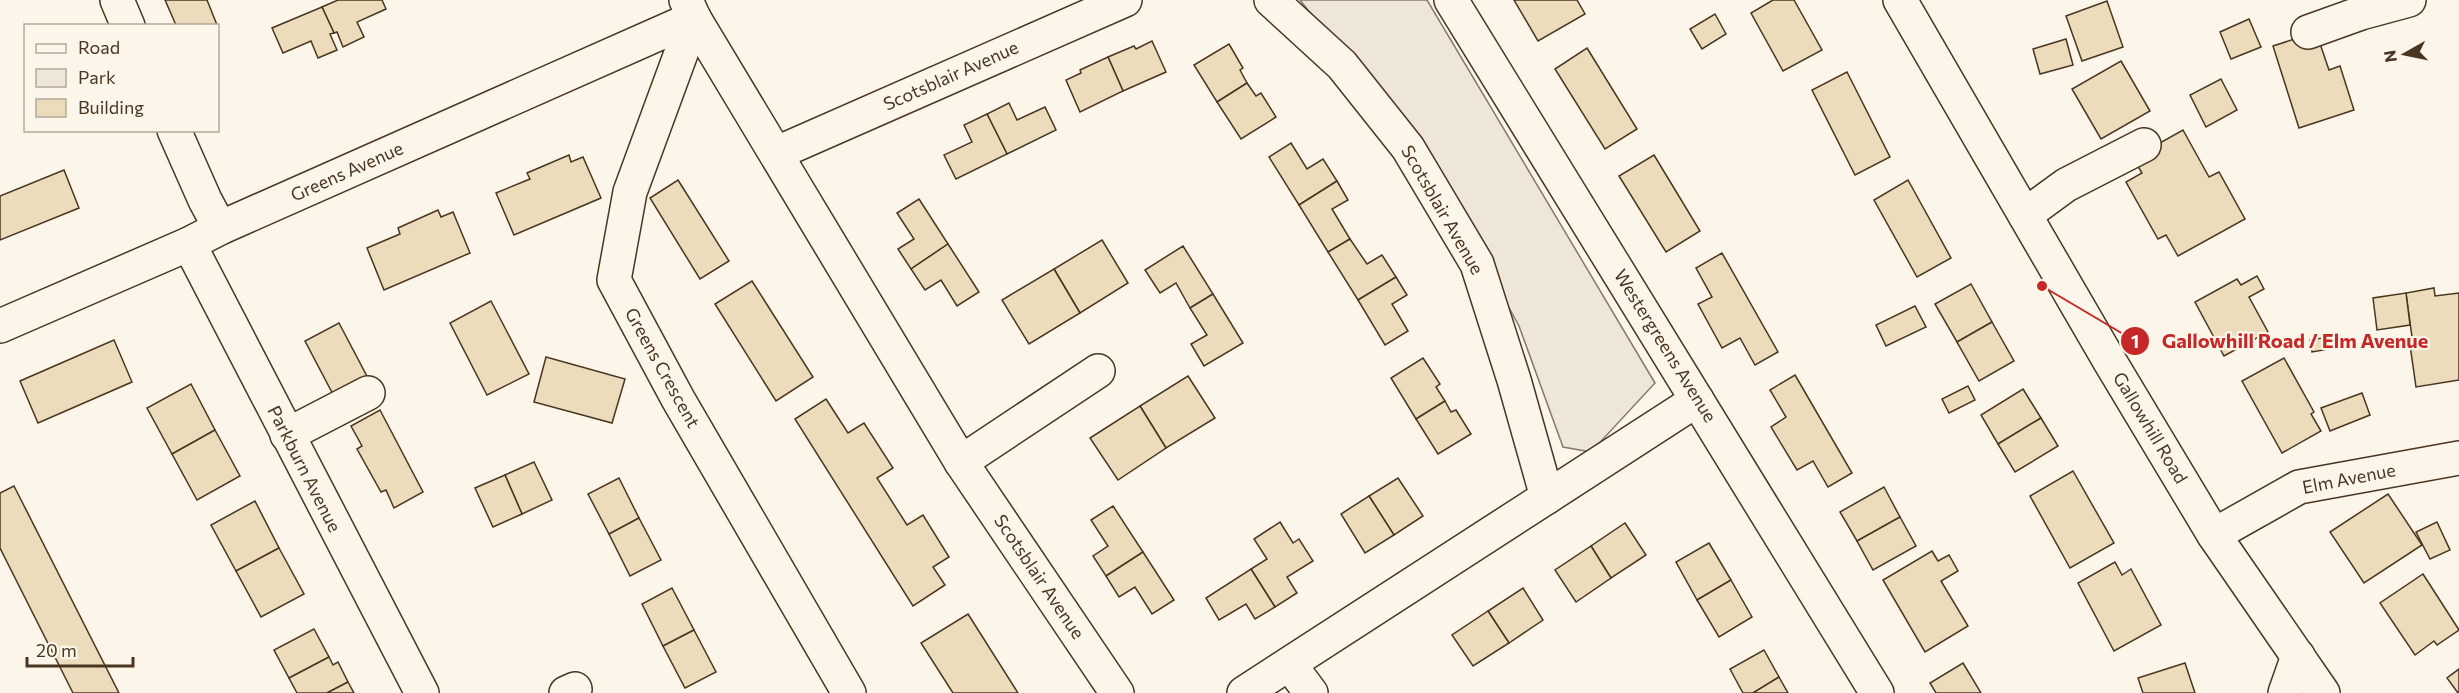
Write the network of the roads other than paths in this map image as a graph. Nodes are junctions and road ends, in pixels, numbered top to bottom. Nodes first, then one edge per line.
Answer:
1 (117, 0) edge
2 (1125, 0) edge
3 (1271, 0) edge
4 (1451, 0) edge
5 (1900, 0) edge
6 (2409, 0) edge
7 (690, 9) edge
8 (127, 24) edge
9 (2308, 32) dead end
10 (175, 132) edge
11 (2144, 145) dead end
12 (777, 153) junction
13 (2025, 215) junction
14 (220, 228) junction
15 (189, 244) junction
16 (0, 326) edge
17 (1098, 370) dead end
18 (368, 393) dead end
19 (1698, 400) junction
20 (287, 435) junction
21 (2459, 458) edge
22 (961, 462) junction
23 (1547, 498) junction
24 (2214, 535) junction
25 (2298, 656) junction
26 (1290, 665) junction
27 (422, 693) edge
28 (849, 693) edge
29 (1117, 693) edge
30 (1244, 693) edge
31 (1311, 693) edge
32 (1877, 693) edge
33 (2285, 693) edge
34 (2323, 693) edge

1 - 8 street
2 - 12 street, Scotsblair Avenue
3 - 23 street, Scotsblair Avenue
4 - 19 street, Westergreens Avenue
5 - 13 street, Gallowhill Road
6 - 9 street
7 - 12 street, Scotsblair Avenue
7 - 14 street, Greens Avenue
7 - 28 street, Greens Crescent
10 - 14 street
11 - 13 street
12 - 22 street, Scotsblair Avenue
13 - 24 street, Gallowhill Road
14 - 15 street, Greens Avenue
15 - 16 street, Greens Avenue
15 - 20 street, Parkburn Avenue
17 - 22 street
18 - 20 street
19 - 23 street
19 - 32 street, Westergreens Avenue
20 - 27 street, Parkburn Avenue
21 - 24 street, Elm Avenue
22 - 29 street, Scotsblair Avenue
23 - 26 street
24 - 25 street, Gallowhill Road
25 - 33 street
25 - 34 street, Gallowhill Road
26 - 30 street
26 - 31 street

